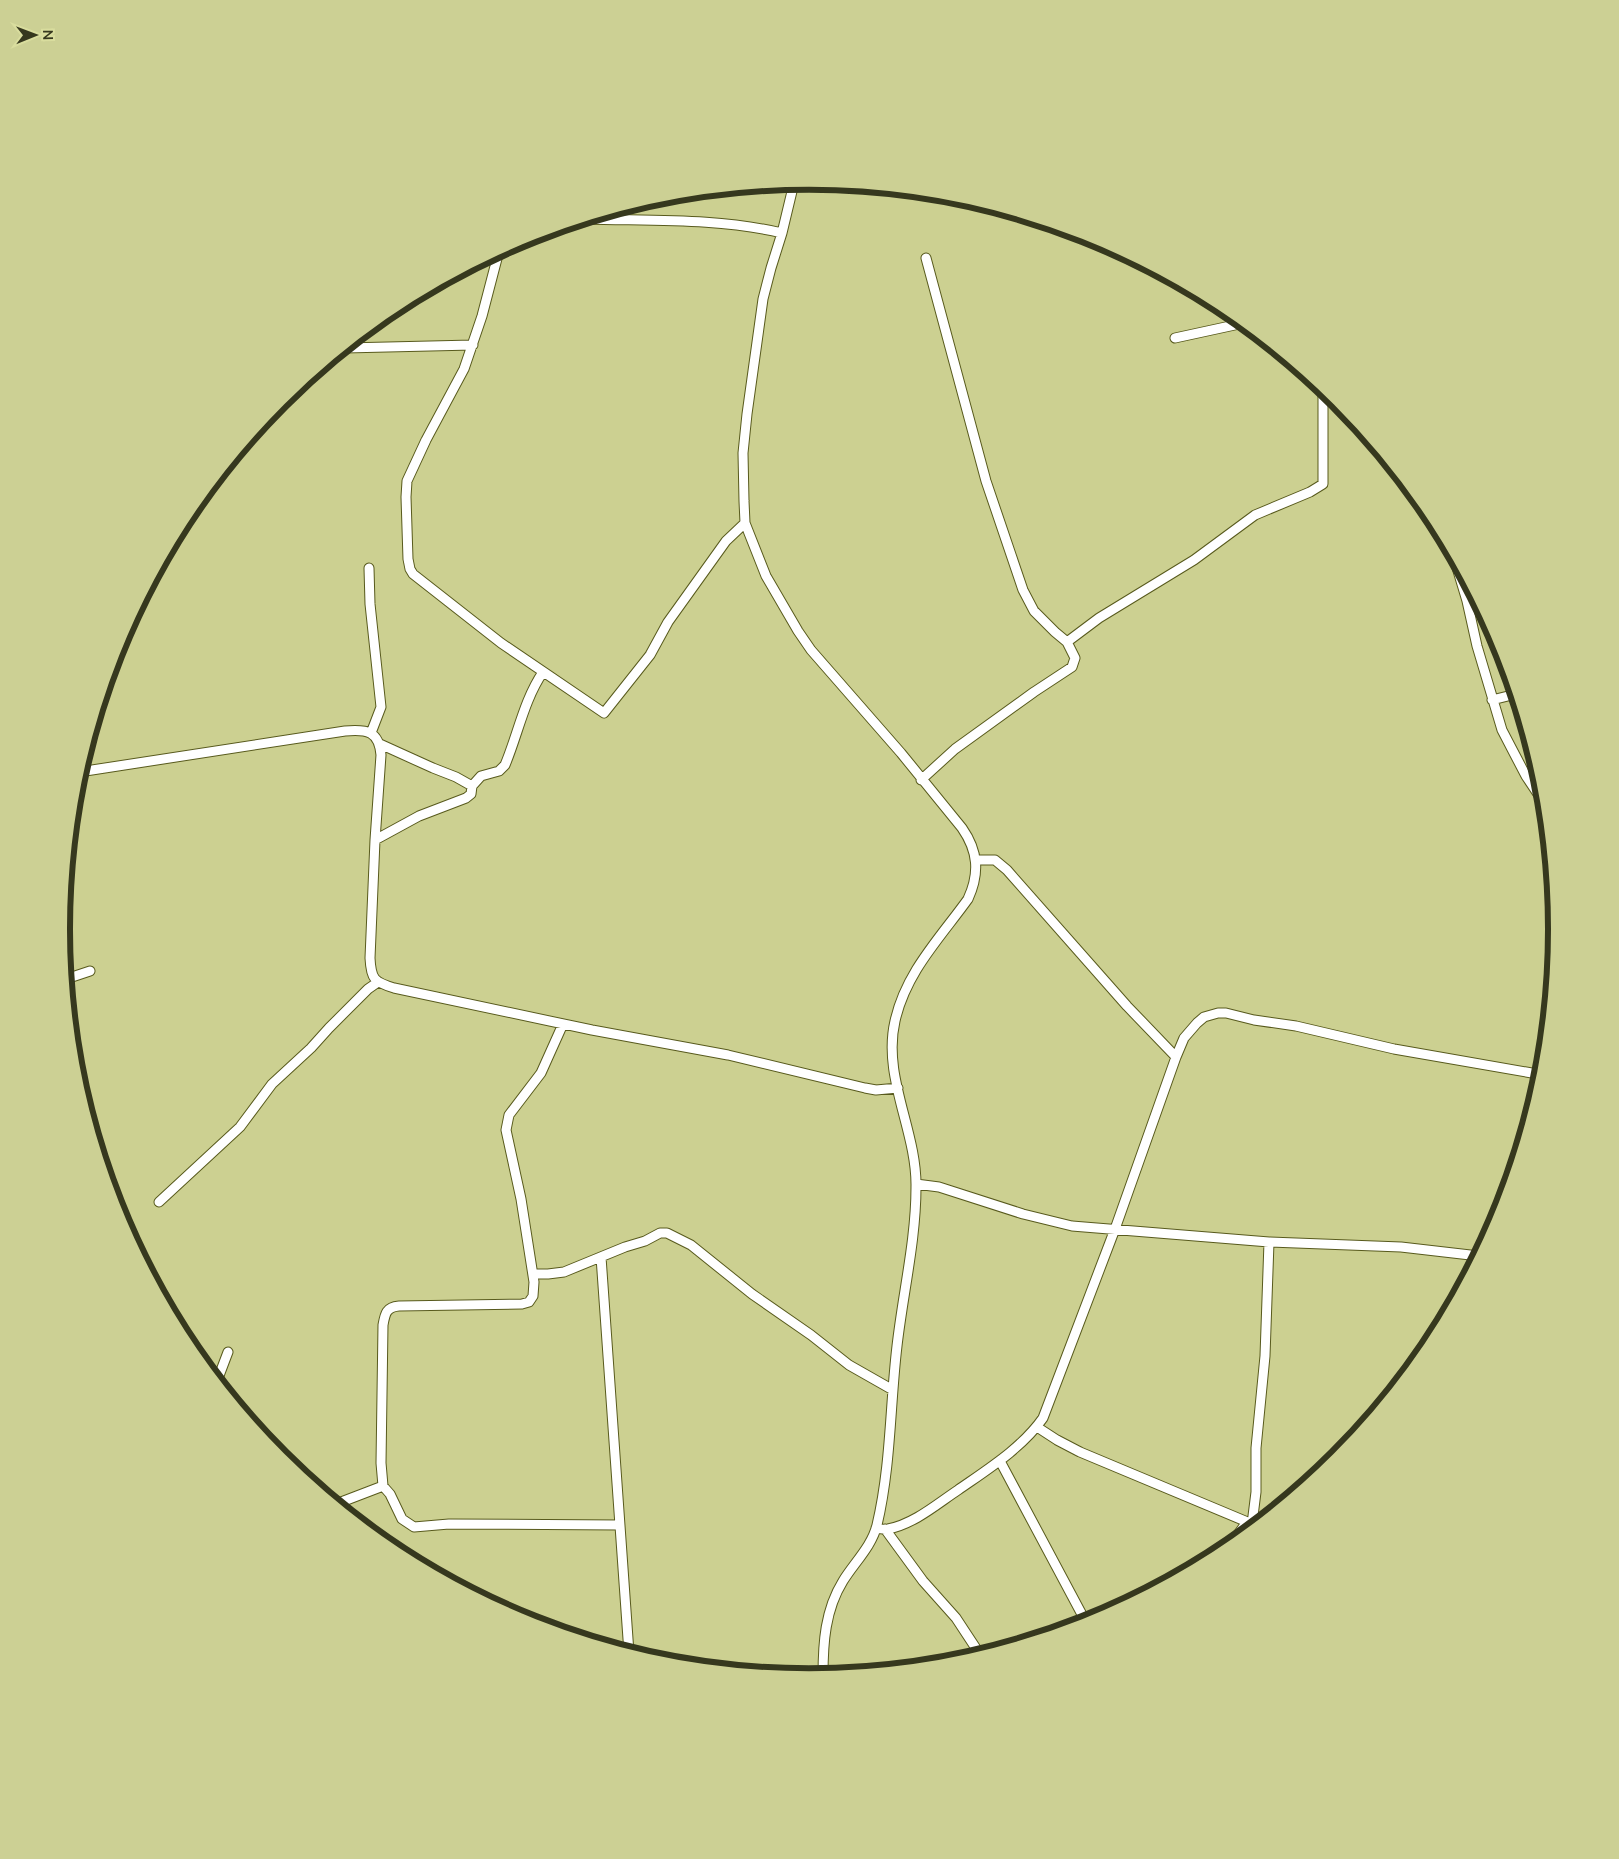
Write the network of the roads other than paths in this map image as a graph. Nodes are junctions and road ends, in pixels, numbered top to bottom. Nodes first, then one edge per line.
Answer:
1 (792, 191) edge
2 (603, 219) edge
3 (782, 233) junction
4 (926, 258) dead end
5 (497, 260) edge
6 (1234, 325) edge
7 (1176, 338) dead end
8 (472, 345) junction
9 (353, 348) edge
10 (1323, 398) edge
11 (745, 523) junction
12 (369, 568) dead end
13 (1460, 579) edge
14 (1067, 642) junction
15 (542, 672) junction
16 (1511, 695) edge
17 (1492, 700) junction
18 (371, 733) junction
19 (380, 744) junction
20 (87, 771) edge
21 (921, 780) junction
22 (472, 786) junction
23 (1536, 791) edge
24 (375, 840) junction
25 (977, 860) junction
26 (90, 971) dead end
27 (72, 977) edge
28 (378, 982) junction
29 (563, 1024) junction
30 (1176, 1057) junction
31 (1535, 1074) edge
32 (898, 1088) junction
33 (916, 1184) junction
34 (160, 1202) dead end
35 (1115, 1229) junction
36 (1269, 1242) junction
37 (1474, 1255) edge
38 (601, 1257) junction
39 (533, 1274) junction
40 (228, 1352) dead end
41 (219, 1375) edge
42 (894, 1390) junction
43 (1037, 1427) junction
44 (1000, 1461) junction
45 (382, 1486) junction
46 (342, 1502) edge
47 (1252, 1521) edge
48 (1250, 1523) edge
49 (619, 1525) junction
50 (881, 1529) junction
51 (1083, 1616) edge
52 (628, 1646) edge
53 (977, 1650) edge
54 (823, 1668) edge

1 - 3 street
2 - 3 street
3 - 11 street
4 - 14 street
5 - 8 street
6 - 7 street
8 - 9 street
8 - 15 street
10 - 14 street
11 - 15 street
11 - 21 street
12 - 18 street
13 - 17 street
14 - 21 street
15 - 22 street
16 - 17 street
17 - 23 street
18 - 19 street
18 - 20 street
19 - 22 street
19 - 24 street
21 - 25 street
22 - 24 street
24 - 28 street
25 - 30 street
25 - 32 street
26 - 27 street
28 - 29 street
28 - 34 street
29 - 32 street
29 - 39 street
30 - 31 street
30 - 35 street
32 - 33 street
33 - 35 street
33 - 42 street
35 - 36 street
35 - 43 street
36 - 37 street
36 - 47 street
38 - 39 street
38 - 42 street
38 - 49 street
39 - 45 street
40 - 41 street
42 - 50 street
43 - 44 street
43 - 48 street
44 - 50 street
44 - 51 street
45 - 46 street
45 - 49 street
49 - 52 street
50 - 53 street
50 - 54 street

